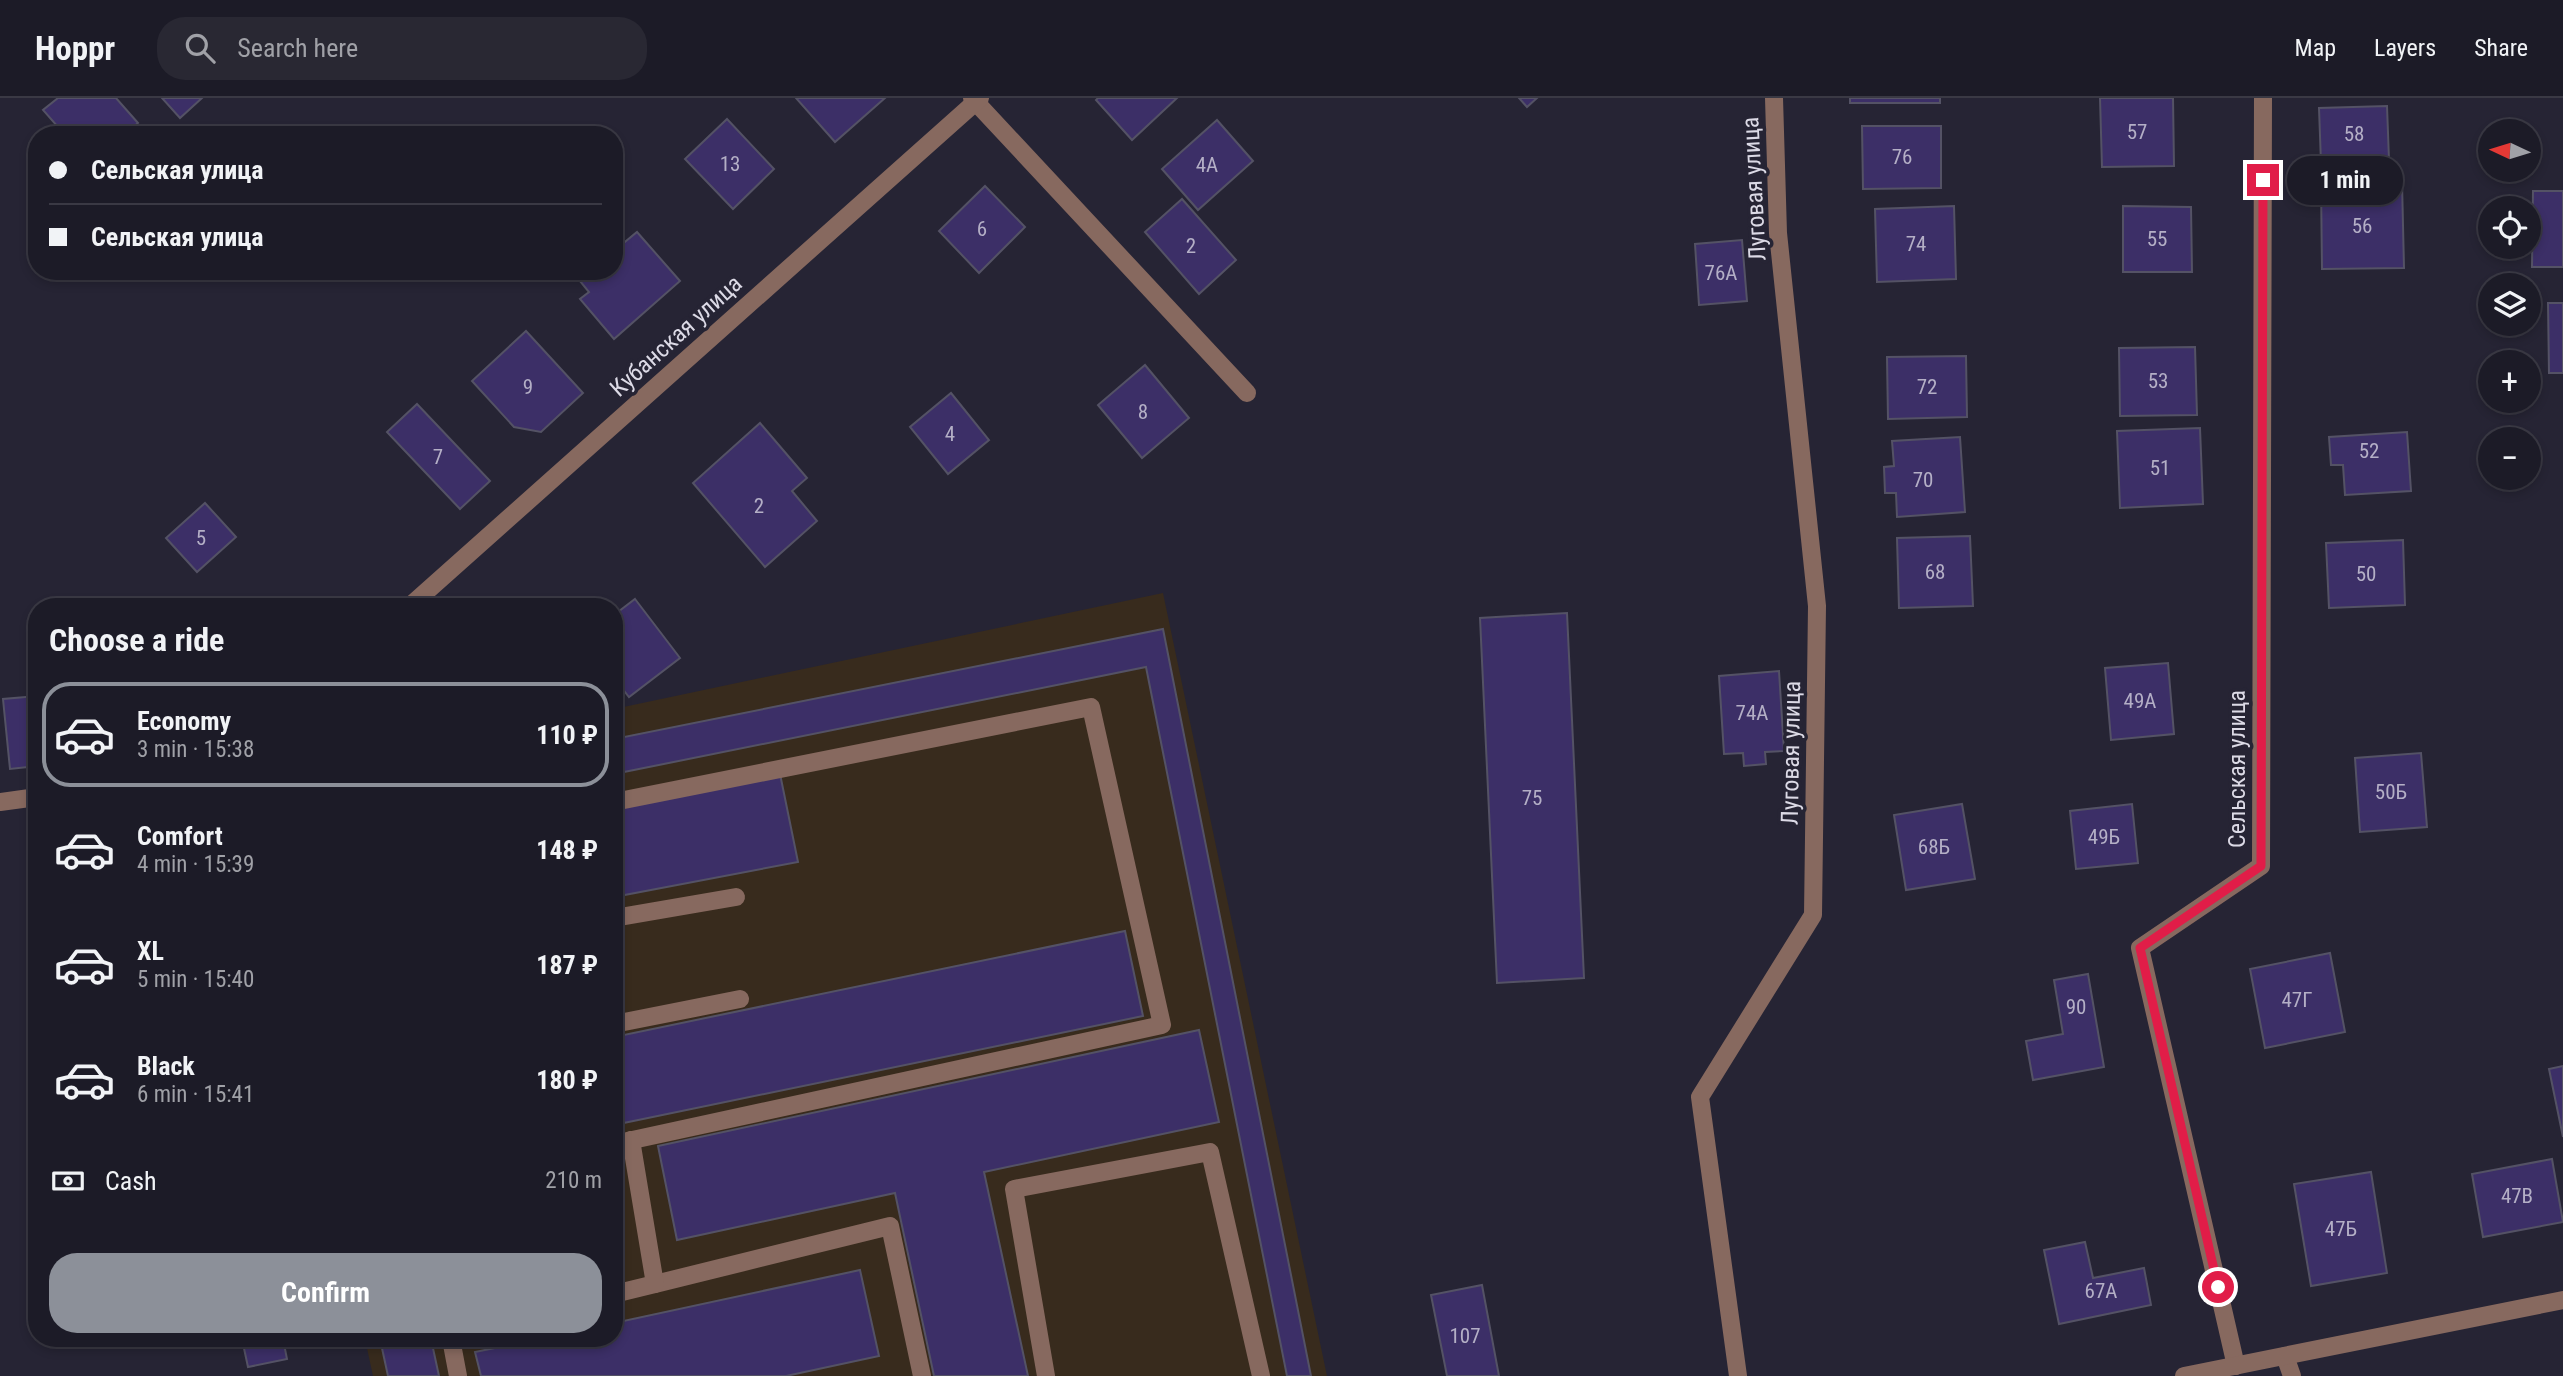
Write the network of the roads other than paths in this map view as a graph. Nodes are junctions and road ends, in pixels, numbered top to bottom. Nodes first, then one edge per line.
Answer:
1 (1774, 98) edge
2 (2263, 98) edge
3 (976, 99) edge
4 (1247, 393) dead end
5 (419, 598) edge
6 (28, 798) edge
7 (623, 800) edge
8 (0, 802) edge
9 (736, 897) dead end
10 (623, 916) edge
11 (740, 999) dead end
12 (623, 1022) edge
13 (623, 1142) edge
14 (655, 1284) junction
15 (623, 1292) edge
16 (2563, 1300) edge
17 (453, 1347) edge
18 (2285, 1356) junction
19 (2236, 1366) junction
20 (458, 1376) edge
21 (922, 1376) edge
22 (1046, 1376) edge
23 (1261, 1376) edge
24 (1738, 1376) edge
25 (2184, 1376) edge
26 (2292, 1376) edge

1 - 24 street, Луговая улица
2 - 19 street, Сельская улица
3 - 4 street, Кубанская улица
3 - 5 street, Кубанская улица
6 - 8 street
7 - 13 street
9 - 10 street
11 - 12 street
13 - 14 street
14 - 15 street
14 - 21 street
16 - 18 street
17 - 20 street
18 - 19 street
18 - 26 street
19 - 25 street
22 - 23 street

